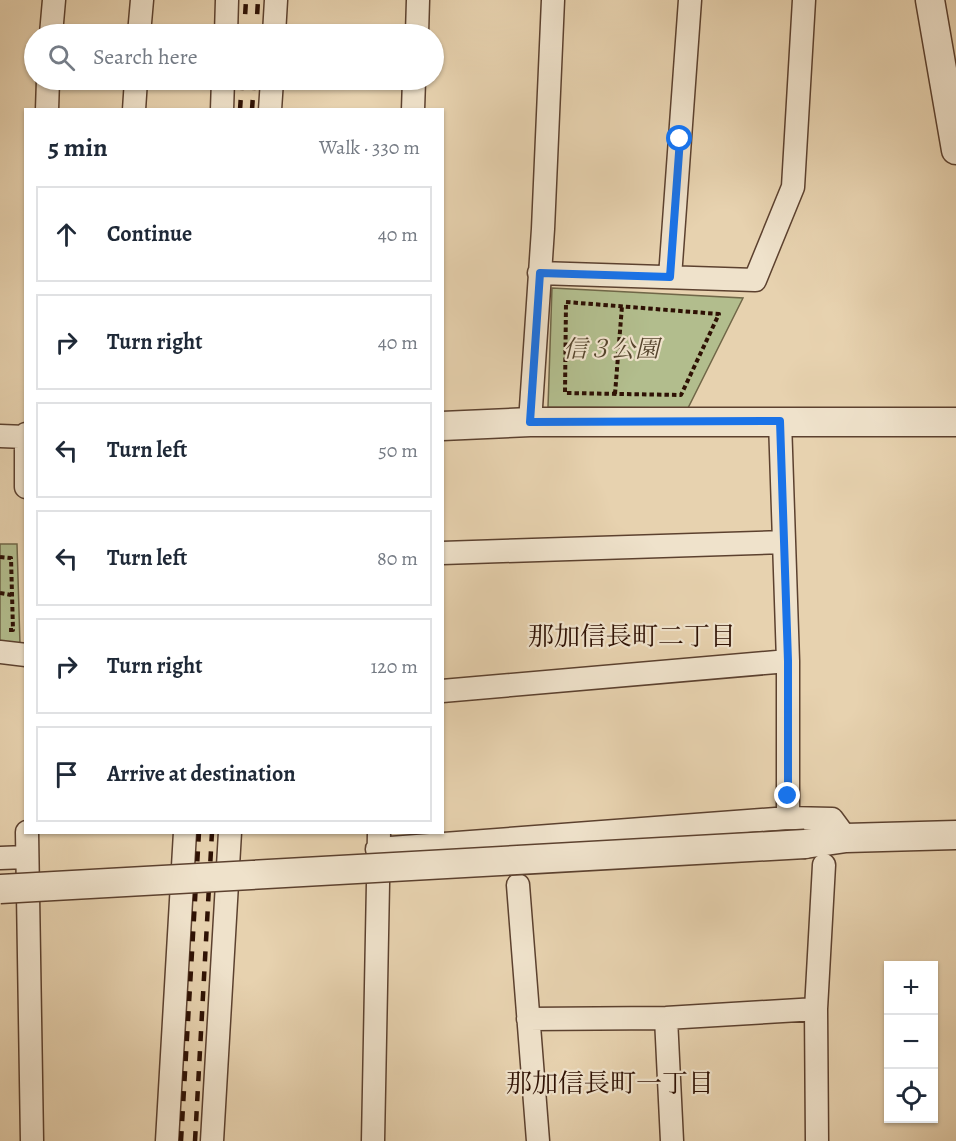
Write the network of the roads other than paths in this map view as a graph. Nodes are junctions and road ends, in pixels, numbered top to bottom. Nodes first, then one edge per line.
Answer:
1 (54, 0) edge
2 (142, 0) edge
3 (227, 0) edge
4 (276, 0) edge
5 (418, 0) edge
6 (553, 0) edge
7 (690, 0) edge
8 (804, 0) edge
9 (930, 0) edge
10 (52, 24) edge
11 (140, 24) edge
12 (226, 24) edge
13 (275, 24) edge
14 (417, 24) edge
15 (47, 90) edge
16 (135, 90) edge
17 (223, 90) edge
18 (271, 90) edge
19 (414, 90) edge
20 (46, 108) edge
21 (134, 108) edge
22 (222, 108) edge
23 (270, 108) edge
24 (413, 108) edge
25 (956, 150) edge
26 (540, 273) junction
27 (670, 277) junction
28 (780, 421) junction
29 (530, 422) junction
30 (956, 422) edge
31 (444, 426) edge
32 (0, 436) edge
33 (24, 436) edge
34 (784, 542) junction
35 (444, 553) edge
36 (0, 652) edge
37 (24, 655) edge
38 (788, 661) junction
39 (444, 691) edge
40 (788, 818) junction
41 (27, 834) edge
42 (185, 834) edge
43 (230, 834) edge
44 (956, 835) edge
45 (846, 838) junction
46 (378, 841) edge
47 (27, 857) junction
48 (0, 858) edge
49 (824, 865) dead end
50 (518, 885) dead end
51 (0, 889) edge
52 (27, 897) junction
53 (0, 898) edge
54 (816, 1009) junction
55 (666, 1018) junction
56 (528, 1019) junction
57 (32, 1141) edge
58 (166, 1141) edge
59 (212, 1141) edge
60 (374, 1141) edge
61 (538, 1141) edge
62 (672, 1141) edge
63 (817, 1141) edge

1 - 10 street
2 - 11 street
3 - 12 street
4 - 13 street
5 - 14 street
6 - 26 street
7 - 27 street
8 - 27 street
9 - 25 street
15 - 20 street
16 - 21 street
17 - 22 street
18 - 23 street
19 - 24 street
26 - 27 street
26 - 29 street
28 - 29 street
28 - 30 street
28 - 34 street
29 - 31 street
32 - 33 street
34 - 35 street
34 - 38 street
36 - 37 street
38 - 39 street
38 - 40 street
40 - 45 street
40 - 46 street
41 - 47 street
42 - 58 street
43 - 59 street
44 - 45 street
45 - 51 street, bridge
46 - 60 street
47 - 48 street
47 - 52 street
49 - 54 street
50 - 56 street
52 - 53 street
52 - 57 street
54 - 55 street
54 - 63 street
55 - 56 street
55 - 62 street
56 - 61 street

